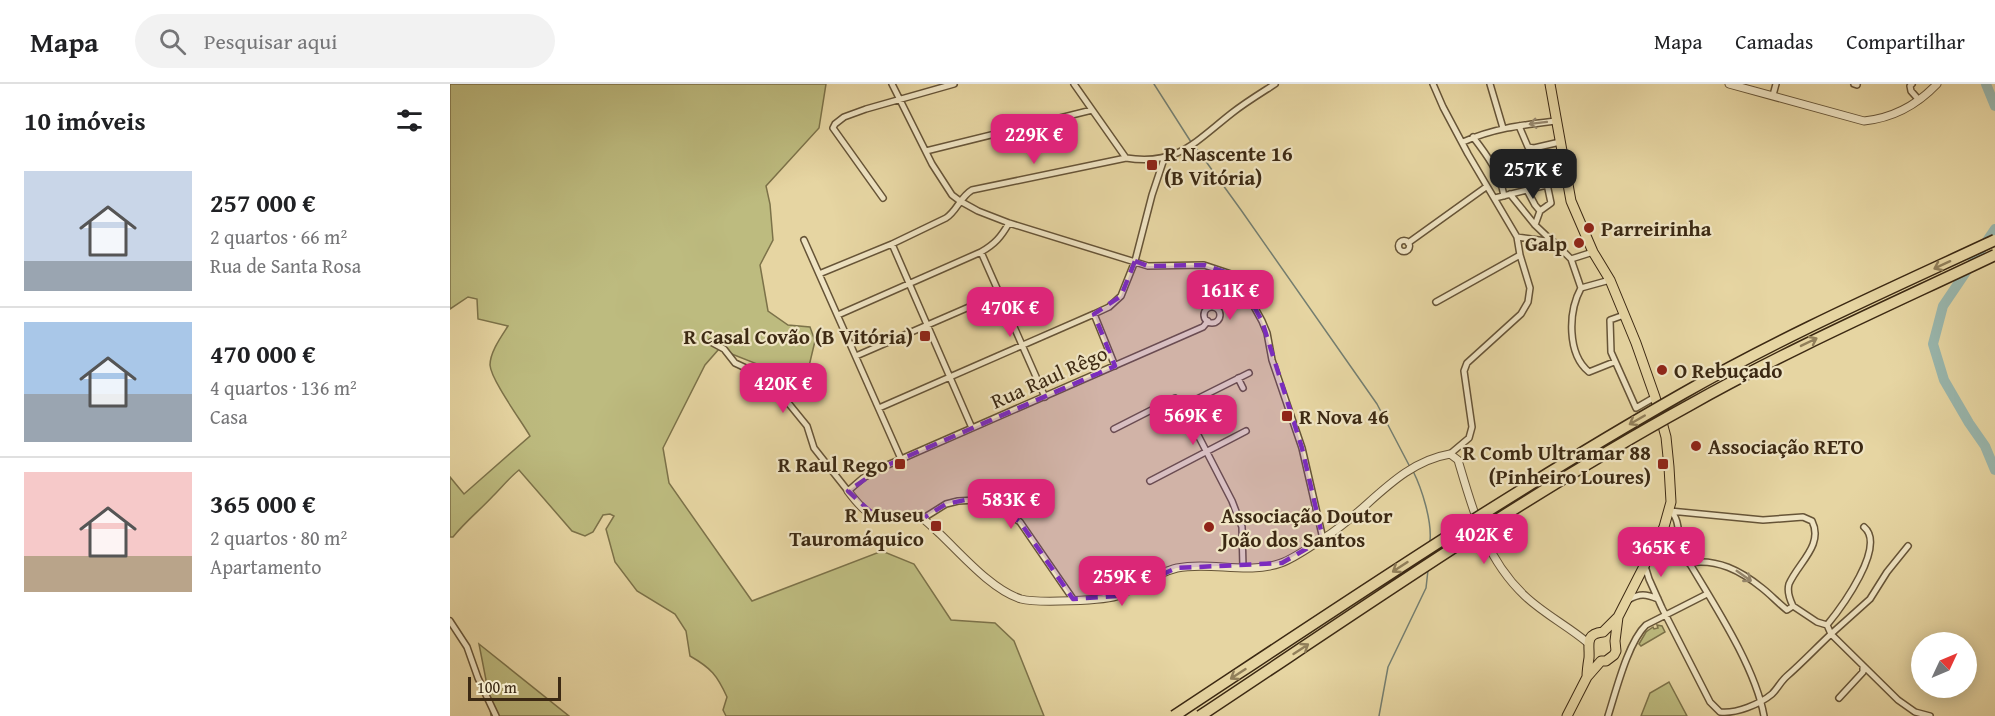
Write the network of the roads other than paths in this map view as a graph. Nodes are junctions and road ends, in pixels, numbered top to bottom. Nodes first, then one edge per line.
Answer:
1 (892, 84) edge
2 (954, 84) edge
3 (1074, 84) edge
4 (1275, 84) edge
5 (1433, 84) edge
6 (1490, 84) edge
7 (1550, 84) edge
8 (1729, 84) edge
9 (1776, 84) edge
10 (1912, 84) edge
11 (1937, 84) edge
12 (1773, 95) junction
13 (899, 99) junction
14 (1919, 100) junction
15 (1092, 110) junction
16 (1556, 121) junction
17 (1520, 126) junction
18 (1503, 128) junction
19 (1473, 137) junction
20 (1463, 142) junction
21 (1560, 142) junction
22 (926, 151) junction
23 (1126, 158) junction
24 (1164, 159) junction
25 (1567, 180) junction
26 (1547, 184) junction
27 (1486, 187) junction
28 (1527, 189) junction
29 (1507, 195) junction
30 (884, 198) dead end
31 (1495, 198) junction
32 (960, 201) junction
33 (1540, 211) junction
34 (1009, 223) junction
35 (1534, 224) junction
36 (1517, 237) junction
37 (804, 240) dead end
38 (1995, 240) edge
39 (1554, 242) junction
40 (1408, 243) dead end
41 (892, 244) junction
42 (981, 252) junction
43 (1593, 252) junction
44 (1520, 255) junction
45 (1995, 255) edge
46 (1571, 258) junction
47 (1135, 261) junction
48 (819, 274) junction
49 (1610, 280) junction
50 (909, 283) junction
51 (1581, 288) junction
52 (999, 294) junction
53 (1436, 302) dead end
54 (1094, 314) junction
55 (838, 315) junction
56 (1624, 315) junction
57 (1208, 321) dead end
58 (927, 325) junction
59 (711, 342) dead end
60 (1022, 346) junction
61 (856, 356) junction
62 (1614, 362) junction
63 (1115, 366) junction
64 (1249, 373) dead end
65 (949, 377) junction
66 (1238, 378) junction
67 (1243, 388) dead end
68 (1045, 397) junction
69 (1655, 397) junction
70 (1183, 406) junction
71 (879, 408) junction
72 (972, 428) junction
73 (1114, 429) dead end
74 (1246, 431) dead end
75 (1206, 452) junction
76 (1450, 454) junction
77 (901, 459) junction
78 (1150, 481) dead end
79 (848, 491) junction
80 (1670, 511) junction
81 (922, 519) junction
82 (1864, 527) dead end
83 (1323, 539) junction
84 (1908, 546) dead end
85 (1689, 562) junction
86 (1645, 564) junction
87 (1243, 568) junction
88 (1634, 584) junction
89 (1653, 590) junction
90 (1707, 594) junction
91 (1073, 599) junction
92 (1658, 599) junction
93 (1626, 601) junction
94 (1792, 606) junction
95 (1666, 615) junction
96 (1618, 616) junction
97 (450, 621) edge
98 (1827, 625) junction
99 (1830, 634) junction
100 (1615, 640) junction
101 (1593, 641) junction
102 (1601, 662) junction
103 (1863, 668) junction
104 (1587, 677) junction
105 (1839, 698) dead end
106 (1762, 700) junction
107 (496, 716) edge
108 (1174, 716) edge
109 (1200, 716) edge
110 (1567, 716) edge
111 (1608, 716) edge
112 (1764, 716) edge
113 (1930, 716) edge

1 - 13 street
2 - 13 street
3 - 15 street
4 - 24 street
5 - 20 street
6 - 18 street
7 - 16 main road
8 - 12 street
9 - 12 street
10 - 14 street
11 - 14 street
12 - 14 street
13 - 22 street
13 - 30 street
15 - 22 street
15 - 23 street
16 -> 17 street
16 - 21 main road
17 - 18 street
17 - 21 street
18 - 19 street
19 - 20 street
19 - 29 street
20 - 27 street
21 - 25 main road
22 - 32 street
23 - 24 street
23 - 32 street
24 - 47 street
25 - 26 street
25 - 43 main road
26 - 28 street
26 - 33 street
27 - 31 street
27 - 40 street
28 - 29 street
28 - 33 street
29 - 31 street
29 - 35 street
31 - 36 street
32 - 34 street
32 - 41 street
33 - 35 street
34 - 42 street
34 - 47 street
35 - 39 street
36 - 39 street
36 - 44 street
37 - 48 street
38 -> 108 highway, bridge
39 - 46 street
41 - 48 street
41 - 50 street
42 - 50 street
42 - 52 street
43 - 46 street
43 - 49 main road
44 - 53 street
44 - 76 street
109 -> 45 highway, bridge
46 - 51 street
47 - 54 street
47 - 83 street
48 - 55 street
49 - 51 street
49 - 56 main road
50 - 55 street
50 - 58 street
51 - 62 street
52 - 58 street
52 - 60 street
54 - 60 street
54 - 63 street
55 - 61 street
56 - 62 street
56 - 69 main road
57 - 63 street, Rua Raul Rêgo
58 - 61 street
58 - 65 street
59 - 79 street
60 - 65 street
60 - 68 street
61 - 71 street
62 - 69 street
63 - 68 street, Rua Raul Rêgo
64 - 66 street
65 - 71 street
65 - 72 street
66 - 67 street
66 - 70 street
68 - 72 street, Rua Raul Rêgo
69 - 80 main road
70 - 73 street
70 - 75 street
71 - 77 street
72 - 77 street, Rua Raul Rêgo
74 - 75 street
75 - 78 street
75 - 87 street
76 - 83 street
76 - 101 street
77 - 79 street, Rua Raul Rêgo
79 - 81 street
80 - 85 street
80 - 86 main road
80 - 94 street
81 - 91 street
81 - 91 street
82 - 98 street
83 - 87 street
84 - 99 street
85 - 90 street
85 -> 94 street
86 - 88 main road
86 - 89 street
87 - 91 street
88 - 89 street
88 - 93 main road
89 - 92 street
90 - 95 street
90 - 106 street
92 - 93 street
92 - 95 street
93 - 96 main road
94 - 98 street
95 - 106 street
95 - 111 street
96 - 100 main road
96 - 101 main road
97 - 107 street
98 - 99 street
99 - 103 street
99 - 106 street
100 - 101 main road
100 - 102 main road
101 - 102 main road
101 - 104 main road
102 - 104 main road
103 - 105 street
103 - 113 street
104 - 110 main road
106 - 112 street

